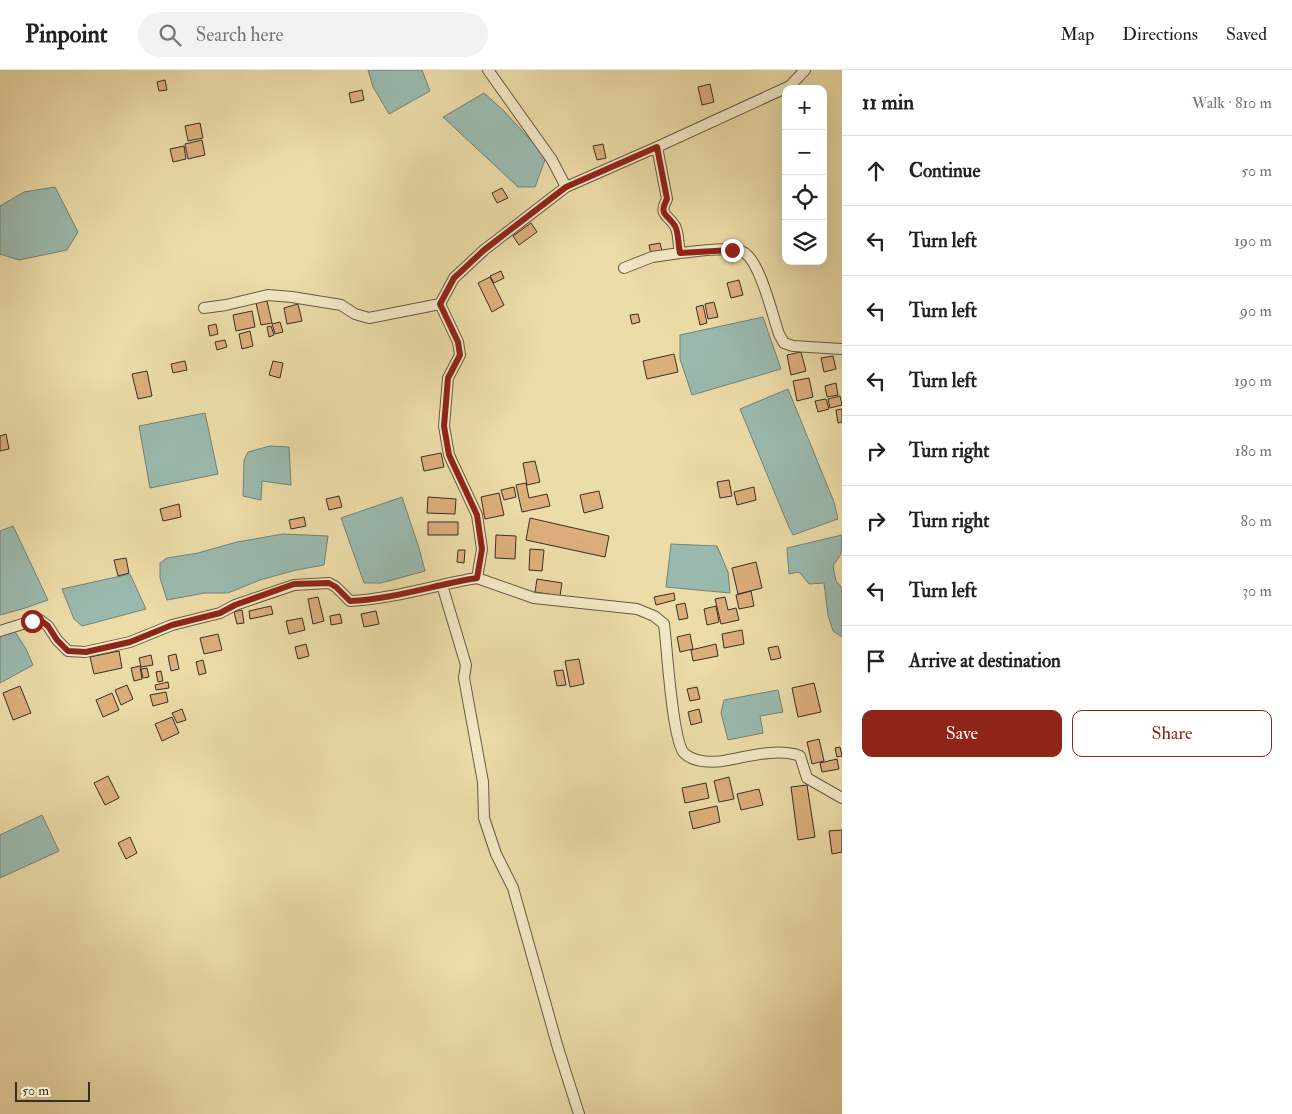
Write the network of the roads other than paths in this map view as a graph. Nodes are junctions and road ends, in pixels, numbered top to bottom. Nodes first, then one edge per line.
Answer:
1 (488, 70) edge
2 (805, 70) edge
3 (657, 147) junction
4 (566, 187) junction
5 (680, 253) junction
6 (624, 268) dead end
7 (440, 304) junction
8 (204, 308) dead end
9 (842, 349) edge
10 (477, 578) junction
11 (442, 585) junction
12 (0, 631) edge
13 (842, 798) edge
14 (579, 1114) edge

1 - 4 street
2 - 3 street
3 - 4 street
3 - 5 street
4 - 7 street
5 - 6 street
5 - 9 street
7 - 8 street
7 - 10 street
10 - 11 street
10 - 13 street
11 - 12 street
11 - 14 street

